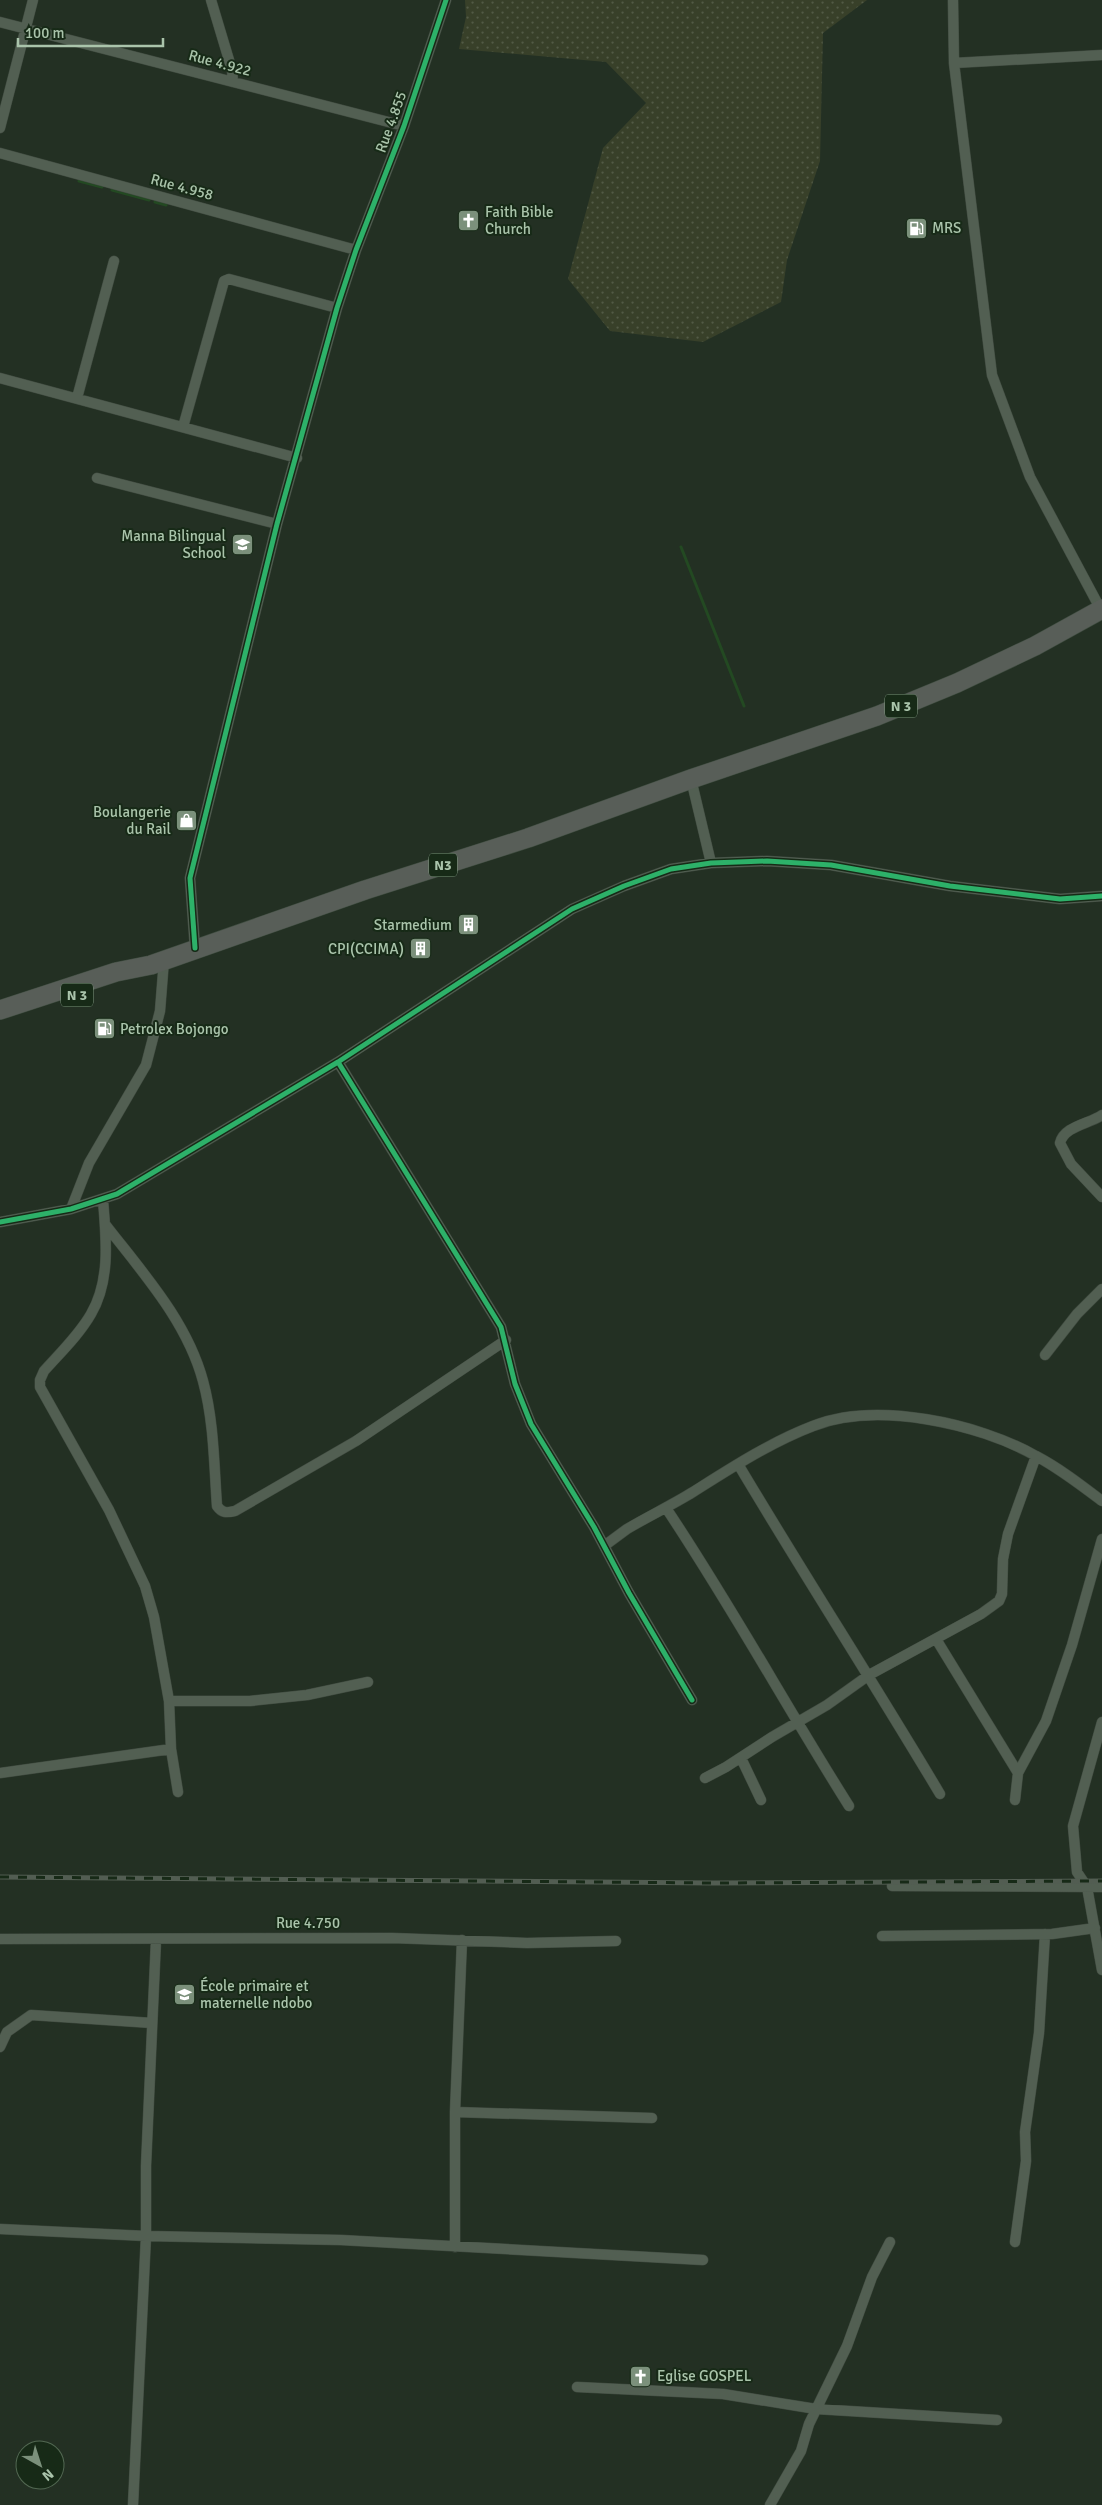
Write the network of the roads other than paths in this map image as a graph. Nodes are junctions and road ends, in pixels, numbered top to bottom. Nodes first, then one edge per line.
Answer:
1 (33, 0) edge
2 (211, 0) edge
3 (446, 0) edge
4 (953, 0) edge
5 (0, 22) edge
6 (26, 30) junction
7 (1102, 55) edge
8 (954, 63) junction
9 (233, 82) junction
10 (404, 126) junction
11 (0, 128) edge
12 (0, 154) edge
13 (356, 250) junction
14 (114, 261) dead end
15 (337, 308) junction
16 (0, 378) edge
17 (77, 398) junction
18 (183, 427) junction
19 (296, 458) junction
20 (97, 478) dead end
21 (277, 524) junction
22 (1101, 610) edge
23 (691, 779) junction
24 (711, 863) junction
25 (1102, 896) edge
26 (195, 948) junction
27 (158, 962) junction
28 (0, 1010) edge
29 (0, 1020) edge
30 (338, 1062) junction
31 (1102, 1115) edge
32 (1102, 1197) edge
33 (103, 1200) junction
34 (71, 1209) junction
35 (0, 1222) edge
36 (105, 1224) junction
37 (1102, 1289) edge
38 (506, 1340) junction
39 (1045, 1354) dead end
40 (1036, 1456) junction
41 (738, 1464) junction
42 (1102, 1501) edge
43 (666, 1508) junction
44 (1102, 1539) edge
45 (604, 1546) junction
46 (936, 1639) junction
47 (869, 1675) junction
48 (368, 1682) dead end
49 (692, 1700) dead end
50 (169, 1702) junction
51 (1102, 1722) edge
52 (796, 1723) junction
53 (171, 1749) junction
54 (741, 1758) junction
55 (0, 1773) edge
56 (1018, 1773) junction
57 (705, 1778) dead end
58 (178, 1792) dead end
59 (940, 1794) dead end
60 (761, 1800) dead end
61 (1015, 1800) dead end
62 (849, 1806) dead end
63 (892, 1886) dead end
64 (1086, 1887) junction
65 (1102, 1887) edge
66 (1095, 1928) junction
67 (1045, 1934) junction
68 (882, 1936) dead end
69 (0, 1939) edge
70 (156, 1940) junction
71 (462, 1940) junction
72 (616, 1941) dead end
73 (1102, 1970) edge
74 (152, 2023) junction
75 (0, 2047) edge
76 (455, 2112) junction
77 (652, 2118) dead end
78 (0, 2229) edge
79 (146, 2236) junction
80 (890, 2242) dead end
81 (1015, 2242) dead end
82 (454, 2247) junction
83 (703, 2260) dead end
84 (577, 2387) dead end
85 (816, 2409) junction
86 (997, 2420) dead end
87 (134, 2505) edge
88 (770, 2505) edge

1 - 6 street
2 - 9 street
3 - 10 street, Rue 4.855
4 - 8 street
5 - 6 street, Rue 4.922
6 - 9 street, Rue 4.922
6 - 11 street
7 - 8 street
8 - 22 street
9 - 10 street, Rue 4.922
10 - 13 street, Rue 4.855
12 - 13 street, Rue 4.958
13 - 15 street, Rue 4.855
14 - 17 street
15 - 18 street
15 - 19 street, Rue 4.855
16 - 17 street
17 - 18 street
18 - 19 street
19 - 21 street, Rue 4.855
20 - 21 street
21 - 26 street, Rue 4.855
22 - 23 highway, N 3
23 - 24 street
23 - 26 highway, N3
24 - 25 street
24 - 30 street
26 - 27 highway, N 3
27 - 28 highway, N 3
27 - 29 highway, N 3
27 - 34 street
30 - 33 street
30 - 38 street
31 - 32 street
33 - 34 street
33 - 36 street
34 - 35 street
36 - 38 street
36 - 50 street
37 - 39 street
38 - 45 street
40 - 41 street
40 - 42 street
40 - 46 street
41 - 43 street
41 - 47 street
43 - 45 street
43 - 52 street
44 - 56 street
45 - 49 street
46 - 47 street
46 - 56 street
47 - 52 street
47 - 59 street
48 - 50 street
50 - 53 street
51 - 64 street
52 - 54 street
52 - 62 street
53 - 55 street
53 - 58 street
54 - 57 street
54 - 60 street
56 - 61 street
63 - 64 street
64 - 65 street
64 - 66 street
66 - 67 street
66 - 73 street
67 - 68 street
67 - 81 street
69 - 70 street, Rue 4.750
70 - 71 street, Rue 4.750
70 - 74 street
71 - 72 street, Rue 4.750
71 - 76 street
74 - 75 street
74 - 79 street
76 - 77 street
76 - 82 street
78 - 79 street
79 - 82 street
79 - 87 street
80 - 85 street
82 - 83 street
84 - 85 street
85 - 86 street
85 - 88 street

